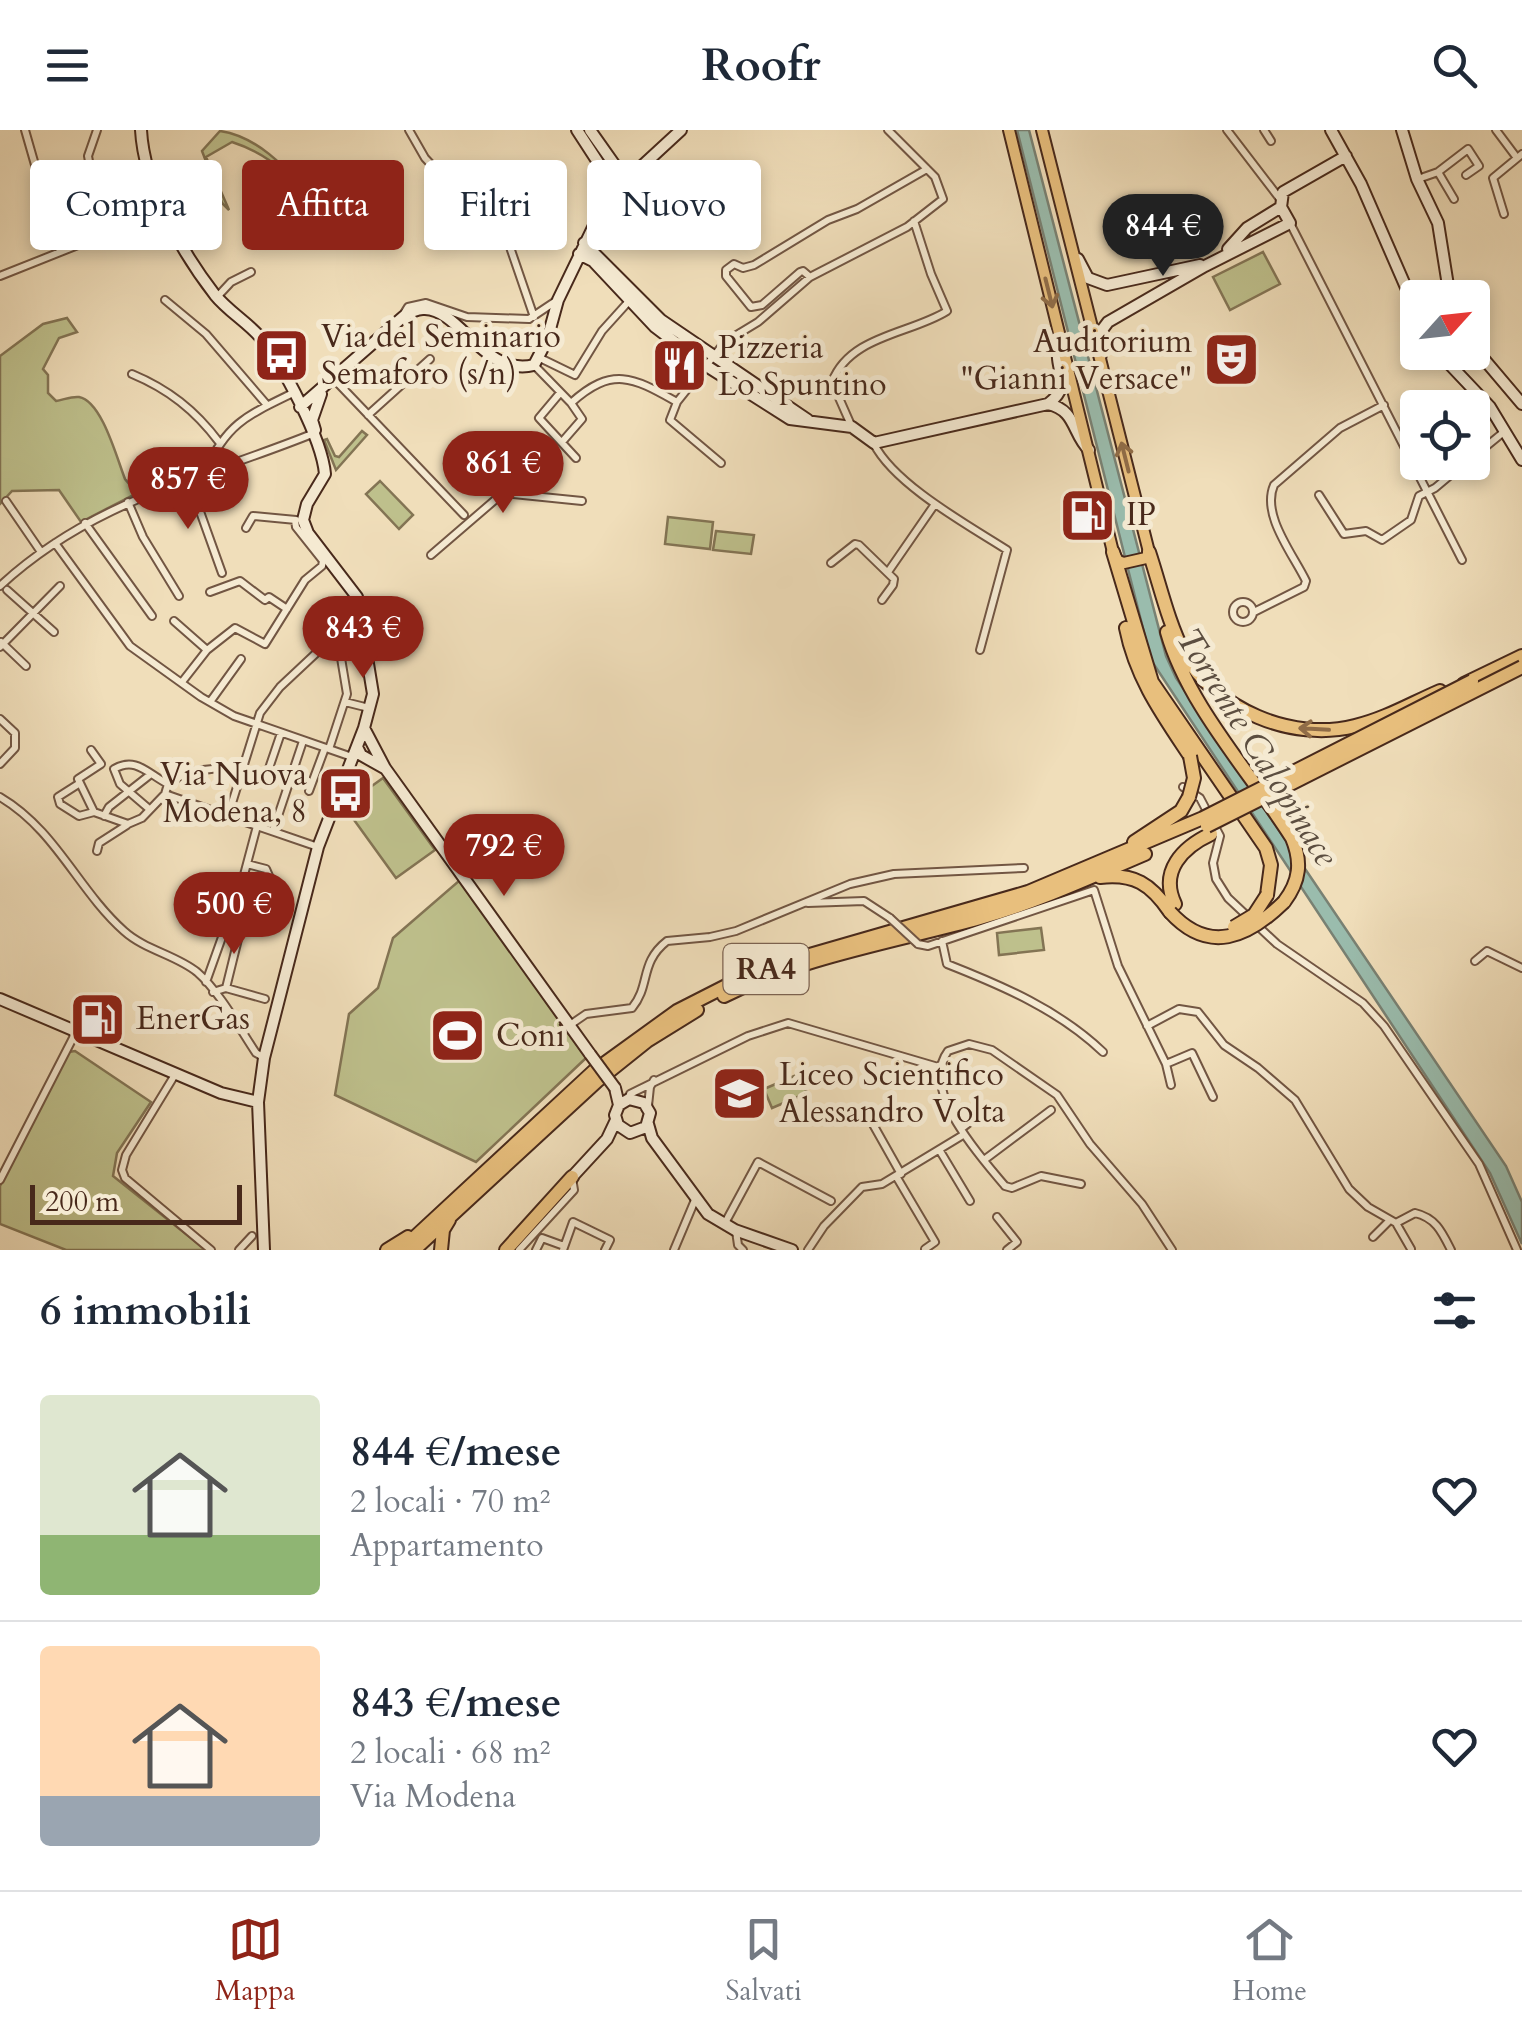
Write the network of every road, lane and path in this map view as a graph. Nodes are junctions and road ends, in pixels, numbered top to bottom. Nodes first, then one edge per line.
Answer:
1 (25, 130) edge
2 (97, 130) edge
3 (141, 130) edge
4 (409, 130) edge
5 (576, 130) edge
6 (590, 130) edge
7 (680, 130) edge
8 (888, 130) edge
9 (1009, 130) edge
10 (1042, 130) edge
11 (1227, 130) edge
12 (1264, 130) edge
13 (1330, 130) edge
14 (1402, 130) edge
15 (1496, 130) edge
16 (1271, 141) dead end
17 (1346, 156) junction
18 (1520, 156) edge
19 (33, 160) edge
20 (89, 160) edge
21 (596, 160) edge
22 (611, 160) edge
23 (648, 160) edge
24 (927, 169) junction
25 (1438, 172) junction
26 (1466, 174) dead end
27 (1417, 179) junction
28 (1454, 199) dead end
29 (1280, 203) junction
30 (1504, 214) dead end
31 (914, 221) junction
32 (1255, 223) junction
33 (1290, 223) junction
34 (1264, 235) junction
35 (1246, 238) junction
36 (587, 239) edge
37 (1069, 239) junction
38 (582, 248) junction
39 (65, 250) edge
40 (60, 252) joint
41 (251, 272) dead end
42 (0, 276) edge
43 (810, 277) junction
44 (1134, 280) junction
45 (1402, 280) edge
46 (1447, 280) edge
47 (217, 297) junction
48 (632, 298) junction
49 (165, 300) dead end
50 (558, 300) junction
51 (1144, 301) junction
52 (402, 316) junction
53 (534, 317) junction
54 (1061, 341) junction
55 (430, 358) dead end
56 (709, 360) junction
57 (537, 362) junction
58 (1490, 366) edge
59 (1102, 368) junction
60 (1456, 370) edge
61 (132, 374) dead end
62 (332, 377) junction
63 (322, 390) junction
64 (293, 392) junction
65 (560, 393) junction
66 (677, 402) junction
67 (571, 403) junction
68 (1048, 404) junction
69 (1384, 404) junction
70 (1522, 404) edge
71 (268, 405) junction
72 (300, 407) junction
73 (368, 415) junction
74 (852, 427) junction
75 (1506, 431) junction
76 (316, 437) junction
77 (219, 442) junction
78 (562, 442) junction
79 (874, 443) junction
80 (1490, 444) edge
81 (1089, 450) junction
82 (576, 458) dead end
83 (1522, 460) edge
84 (721, 463) dead end
85 (206, 471) junction
86 (188, 478) junction
87 (1443, 480) edge
88 (1428, 492) junction
89 (1319, 495) dead end
90 (582, 501) dead end
91 (6, 502) dead end
92 (128, 502) junction
93 (935, 504) junction
94 (464, 515) dead end
95 (299, 520) junction
96 (85, 524) junction
97 (246, 528) dead end
98 (55, 543) junction
99 (41, 552) junction
100 (1113, 552) junction
101 (431, 555) dead end
102 (1147, 555) junction
103 (1462, 560) dead end
104 (831, 563) dead end
105 (888, 572) junction
106 (222, 574) dead end
107 (60, 586) dead end
108 (4, 588) edge
109 (210, 592) dead end
110 (179, 596) dead end
111 (882, 600) dead end
112 (286, 609) junction
113 (360, 612) junction
114 (1254, 612) dead end
115 (33, 613) junction
116 (152, 616) dead end
117 (174, 620) dead end
118 (54, 632) dead end
119 (1, 644) edge
120 (207, 650) junction
121 (980, 650) dead end
122 (1522, 656) edge
123 (341, 658) dead end
124 (241, 659) dead end
125 (26, 666) dead end
126 (1522, 667) edge
127 (182, 682) junction
128 (1472, 682) junction
129 (210, 702) junction
130 (345, 702) junction
131 (369, 708) junction
132 (0, 719) edge
133 (254, 725) junction
134 (364, 728) junction
135 (281, 733) junction
136 (303, 740) junction
137 (327, 748) junction
138 (374, 748) junction
139 (91, 750) dead end
140 (353, 757) junction
141 (370, 760) junction
142 (0, 764) edge
143 (386, 768) junction
144 (241, 771) junction
145 (151, 774) junction
146 (266, 777) dead end
147 (80, 783) junction
148 (168, 784) junction
149 (127, 790) junction
150 (308, 791) dead end
151 (1186, 792) junction
152 (165, 794) junction
153 (0, 798) edge
154 (148, 808) junction
155 (94, 812) junction
156 (104, 816) junction
157 (228, 816) junction
158 (128, 824) junction
159 (257, 826) junction
160 (1207, 826) junction
161 (273, 831) junction
162 (318, 846) junction
163 (97, 852) dead end
164 (247, 864) junction
165 (1024, 868) dead end
166 (1085, 875) junction
167 (802, 903) junction
168 (1173, 908) junction
169 (244, 915) junction
170 (233, 916) junction
171 (942, 941) junction
172 (1476, 962) dead end
173 (1522, 968) edge
174 (205, 983) junction
175 (226, 988) junction
176 (213, 992) junction
177 (265, 999) dead end
178 (0, 1000) edge
179 (570, 1025) junction
180 (1147, 1026) junction
181 (76, 1032) junction
182 (1103, 1052) dead end
183 (264, 1058) junction
184 (1166, 1064) junction
185 (938, 1067) junction
186 (176, 1073) junction
187 (655, 1079) junction
188 (1171, 1084) dead end
189 (1213, 1097) dead end
190 (258, 1102) junction
191 (624, 1102) junction
192 (648, 1107) junction
193 (985, 1110) dead end
194 (1051, 1110) dead end
195 (870, 1119) dead end
196 (616, 1120) junction
197 (648, 1124) junction
198 (632, 1132) junction
199 (962, 1132) junction
200 (652, 1138) junction
201 (607, 1140) junction
202 (940, 1151) junction
203 (984, 1160) junction
204 (899, 1175) junction
205 (572, 1177) junction
206 (0, 1180) edge
207 (1080, 1184) dead end
208 (695, 1200) junction
209 (831, 1200) dead end
210 (970, 1201) dead end
211 (457, 1208) junction
212 (997, 1217) dead end
213 (1393, 1221) junction
214 (730, 1227) junction
215 (419, 1231) junction
216 (252, 1236) dead end
217 (1373, 1237) dead end
218 (564, 1248) edge
219 (925, 1249) edge
220 (1411, 1249) edge
221 (211, 1250) edge
222 (239, 1250) edge
223 (264, 1250) edge
224 (388, 1250) edge
225 (401, 1250) edge
226 (414, 1250) edge
227 (441, 1250) edge
228 (506, 1250) edge
229 (519, 1250) edge
230 (536, 1250) edge
231 (605, 1250) edge
232 (674, 1250) edge
233 (743, 1250) edge
234 (792, 1250) edge
235 (808, 1250) edge
236 (1008, 1250) edge
237 (1172, 1250) edge
238 (1452, 1250) edge
239 (1518, 1250) edge

1 - 19 street
2 - 20 street
3 - 47 street
4 - 53 street
5 - 21 street
6 - 22 street
7 - 23 street
8 - 24 street
9 -> 54 main road
10 - 37 main road
11 - 29 street
12 - 16 street
13 - 17 street
14 - 27 street
15 - 18 street
17 - 29 street
17 - 45 street
18 - 30 street
24 - 31 street
24 - 43 street
25 - 26 street
25 - 27 street
25 - 28 street
27 - 46 street
29 - 32 street
29 - 33 street
31 - 43 street
31 - 74 street
32 - 34 street
32 - 35 street
33 - 34 street
33 - 69 street
34 - 35 street
35 - 44 street
35 - 51 street
36 - 38 street
37 - 44 street
37 - 59 main road
38 - 48 street
38 - 50 street
39 - 40 street
40 - 42 street
41 - 47 street
43 - 56 street
44 - 51 street
47 - 64 street
48 - 56 street
48 - 57 street
49 - 71 street
50 - 53 street
50 - 57 street
51 - 59 street
52 - 53 street
52 - 57 street
52 - 62 street
54 - 68 street
54 - 81 main road
55 - 73 street
56 - 66 street
56 - 74 street
57 - 65 street
58 - 70 street
102 -> 59 main road
60 - 75 street
61 - 77 street
62 - 63 street
62 - 73 street
63 - 72 street
63 - 76 street
64 - 71 street
64 - 72 street
65 - 67 street
65 - 78 street
66 - 67 street
66 - 84 street
67 - 78 street
68 - 79 street
68 - 81 street
69 - 88 street
69 - 114 street
71 - 77 street
72 - 76 street
73 - 94 street
74 - 79 street
75 - 80 street
75 - 83 street
76 - 85 street
76 - 95 street
77 - 85 street
78 - 82 street
79 - 93 street
81 - 100 main road
85 - 86 street
86 - 92 street
86 - 106 street
87 - 88 street
88 - 89 street
88 - 103 street
90 - 101 street
91 - 99 street
92 - 96 street
92 - 110 street
93 - 105 street
93 - 121 street
95 - 97 street
95 - 112 street
95 - 113 street
96 - 98 street
96 - 116 street
98 - 99 street
98 - 127 street
99 - 108 street
100 - 102 main road
100 - 151 highway, bridge
100 - 168 highway, bridge
128 -> 102 highway, bridge
102 - 168 highway, bridge
104 - 105 street
105 - 111 street
107 - 115 street
108 - 115 street
109 - 112 street
112 - 120 street
113 - 131 street
113 - 133 street
115 - 118 street
115 - 119 street
117 - 120 street
119 - 125 street
120 - 127 street
122 - 128 highway, RA4
123 - 130 street
124 - 129 street
126 - 160 highway, RA4, bridge
127 - 129 street
128 - 160 highway, RA4, bridge
129 - 133 street
130 - 131 street
130 - 137 street
131 - 134 street
132 - 142 street
133 - 135 street
133 - 144 street
134 - 138 street
134 - 140 street
135 - 136 street
135 - 146 street
136 - 137 street
136 - 161 street
137 - 140 street
137 - 150 street
138 - 140 street
138 - 143 street
139 - 147 street
140 - 141 street
140 - 141 street
140 - 162 street
141 - 143 street
143 - 179 street
144 - 148 street
144 - 157 street
145 - 148 street
145 - 149 street
145 - 149 street
147 - 155 street
147 - 155 street
148 - 152 street
149 - 154 street
149 - 156 street
151 - 166 highway
151 - 239 street
152 - 154 street
152 - 157 street
153 - 174 street
154 - 158 street
155 - 156 street
156 - 158 street
157 - 159 street
158 - 163 street
159 - 161 street
159 - 164 street
160 - 166 highway, RA4
160 - 168 highway
161 - 162 street
162 - 183 street
164 - 169 street
164 - 170 street
165 - 167 street
166 - 168 highway
166 - 211 highway, RA4
166 - 215 highway, RA4
167 - 171 street, bridge
167 - 179 street
169 - 170 street
169 - 175 street
170 - 174 street
171 - 180 street
171 - 182 street
172 - 173 street
174 - 176 street
175 - 176 street
175 - 177 street
176 - 183 street
178 - 181 street
179 - 191 street, bridge
180 - 184 street
180 - 213 street
181 - 186 street
181 - 206 street
183 - 190 street
184 - 188 street
184 - 189 street
185 - 187 street
185 - 199 street
185 - 237 street
186 - 190 street
186 - 221 street
187 - 191 street
187 - 192 street
190 - 223 street
191 - 192 street
191 - 196 street
192 - 197 street
193 - 199 street
194 - 203 street
195 - 204 street
196 - 198 street
196 - 201 street
197 - 198 street
197 - 200 street
198 - 200 street
198 - 201 street
199 - 202 street
199 - 203 street
200 - 208 street
201 - 205 street
202 - 204 street
202 - 210 street
203 - 207 street
204 - 219 street
204 - 235 street
205 - 228 highway
205 - 229 street
208 - 214 street
208 - 232 street
209 - 214 street
211 - 226 highway, RA4
211 - 227 highway
212 - 236 street
213 - 217 street
213 - 220 street
213 - 238 street
214 - 233 street
214 - 234 street
215 - 224 highway
215 - 225 highway, RA4
216 - 222 street
218 - 230 street
218 - 231 street

